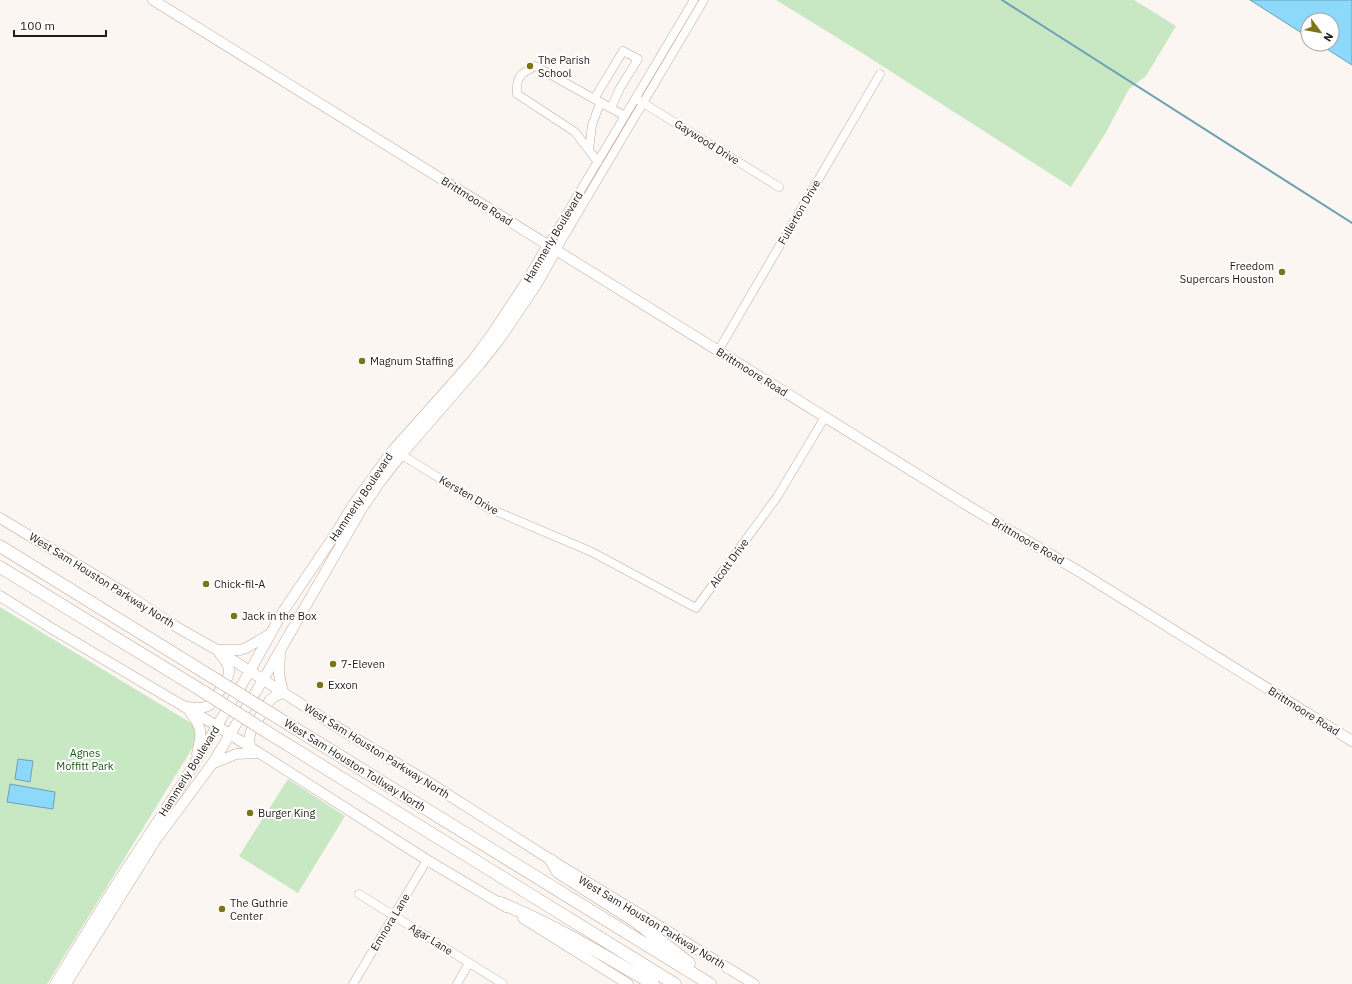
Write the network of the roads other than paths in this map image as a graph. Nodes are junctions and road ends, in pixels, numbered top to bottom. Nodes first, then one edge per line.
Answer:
1 (153, 0) edge
2 (694, 0) edge
3 (704, 0) edge
4 (680, 32) junction
5 (880, 74) dead end
6 (636, 98) junction
7 (597, 101) junction
8 (644, 103) junction
9 (610, 108) junction
10 (625, 116) junction
11 (592, 125) junction
12 (579, 138) junction
13 (589, 150) junction
14 (604, 151) junction
15 (612, 157) junction
16 (598, 162) junction
17 (779, 187) dead end
18 (552, 247) junction
19 (718, 351) junction
20 (825, 417) junction
21 (397, 452) junction
22 (0, 518) edge
23 (0, 546) edge
24 (592, 552) joint
25 (0, 566) edge
26 (0, 596) edge
27 (270, 634) junction
28 (281, 649) junction
29 (217, 650) junction
30 (250, 671) junction
31 (263, 680) junction
32 (283, 693) junction
33 (186, 707) junction
34 (217, 726) junction
35 (230, 735) junction
36 (1352, 741) edge
37 (254, 749) junction
38 (194, 764) junction
39 (212, 764) junction
40 (427, 860) junction
41 (551, 860) junction
42 (359, 894) dead end
43 (501, 903) junction
44 (394, 916) junction
45 (469, 963) junction
46 (55, 984) edge
47 (66, 984) edge
48 (352, 984) edge
49 (457, 984) edge
50 (503, 984) edge
51 (628, 984) edge
52 (653, 984) edge
53 (675, 984) edge
54 (710, 984) edge
55 (717, 984) edge
56 (754, 984) edge

1 - 18 main road, Brittmoore Road
2 - 4 street, Hammerly Boulevard
3 - 4 street, Hammerly Boulevard
4 - 6 street, Hammerly Boulevard
4 - 8 street, Hammerly Boulevard
5 - 19 street, Fullerton Drive
6 - 8 street, Gaywood Drive
6 - 10 street, Hammerly Boulevard
7 - 9 street
7 - 9 street
7 - 11 street
7 - 12 street
8 - 15 street, Hammerly Boulevard
8 - 17 street, Gaywood Drive
9 - 10 street
10 - 14 street, Hammerly Boulevard
11 - 12 street
11 - 13 street
12 - 13 street
13 - 16 street
14 - 15 street
14 - 16 street, Hammerly Boulevard
15 - 18 street, Hammerly Boulevard
16 - 18 street, Hammerly Boulevard
18 - 19 main road, Brittmoore Road
18 - 21 main road, Hammerly Boulevard
19 - 20 main road, Brittmoore Road
20 - 24 street, Alcott Drive
20 - 36 main road, Brittmoore Road
21 - 24 street, Kersten Drive
21 - 27 main road, Hammerly Boulevard
21 - 28 main road, Hammerly Boulevard
22 - 29 main road, West Sam Houston Parkway North
23 - 54 highway, West Sam Houston Tollway North, bridge
25 - 53 highway, West Sam Houston Tollway North, bridge
26 - 33 main road
27 - 29 main road
27 - 30 main road, Hammerly Boulevard
28 - 31 main road, Hammerly Boulevard
28 - 32 main road
29 - 30 main road, West Sam Houston Parkway North
29 - 33 main road
30 - 31 main road, West Sam Houston Parkway North
30 - 34 main road, Hammerly Boulevard
31 - 32 main road, West Sam Houston Parkway North
31 - 35 main road, Hammerly Boulevard
32 - 37 main road
32 - 41 main road, West Sam Houston Parkway North
33 - 34 main road
33 - 38 main road
34 - 35 main road
34 - 38 main road, Hammerly Boulevard
35 - 37 main road
35 - 39 main road, Hammerly Boulevard
37 - 39 main road
37 - 40 main road
38 - 46 main road, Hammerly Boulevard
39 - 47 main road, Hammerly Boulevard
40 - 43 main road
40 - 44 street, Emnora Lane
41 - 55 highway
41 - 56 main road, West Sam Houston Parkway North
42 - 44 street, Agar Lane
43 - 51 main road
43 - 52 highway
44 - 45 street, Agar Lane
44 - 48 street, Emnora Lane
45 - 49 street
45 - 50 street, Agar Lane

